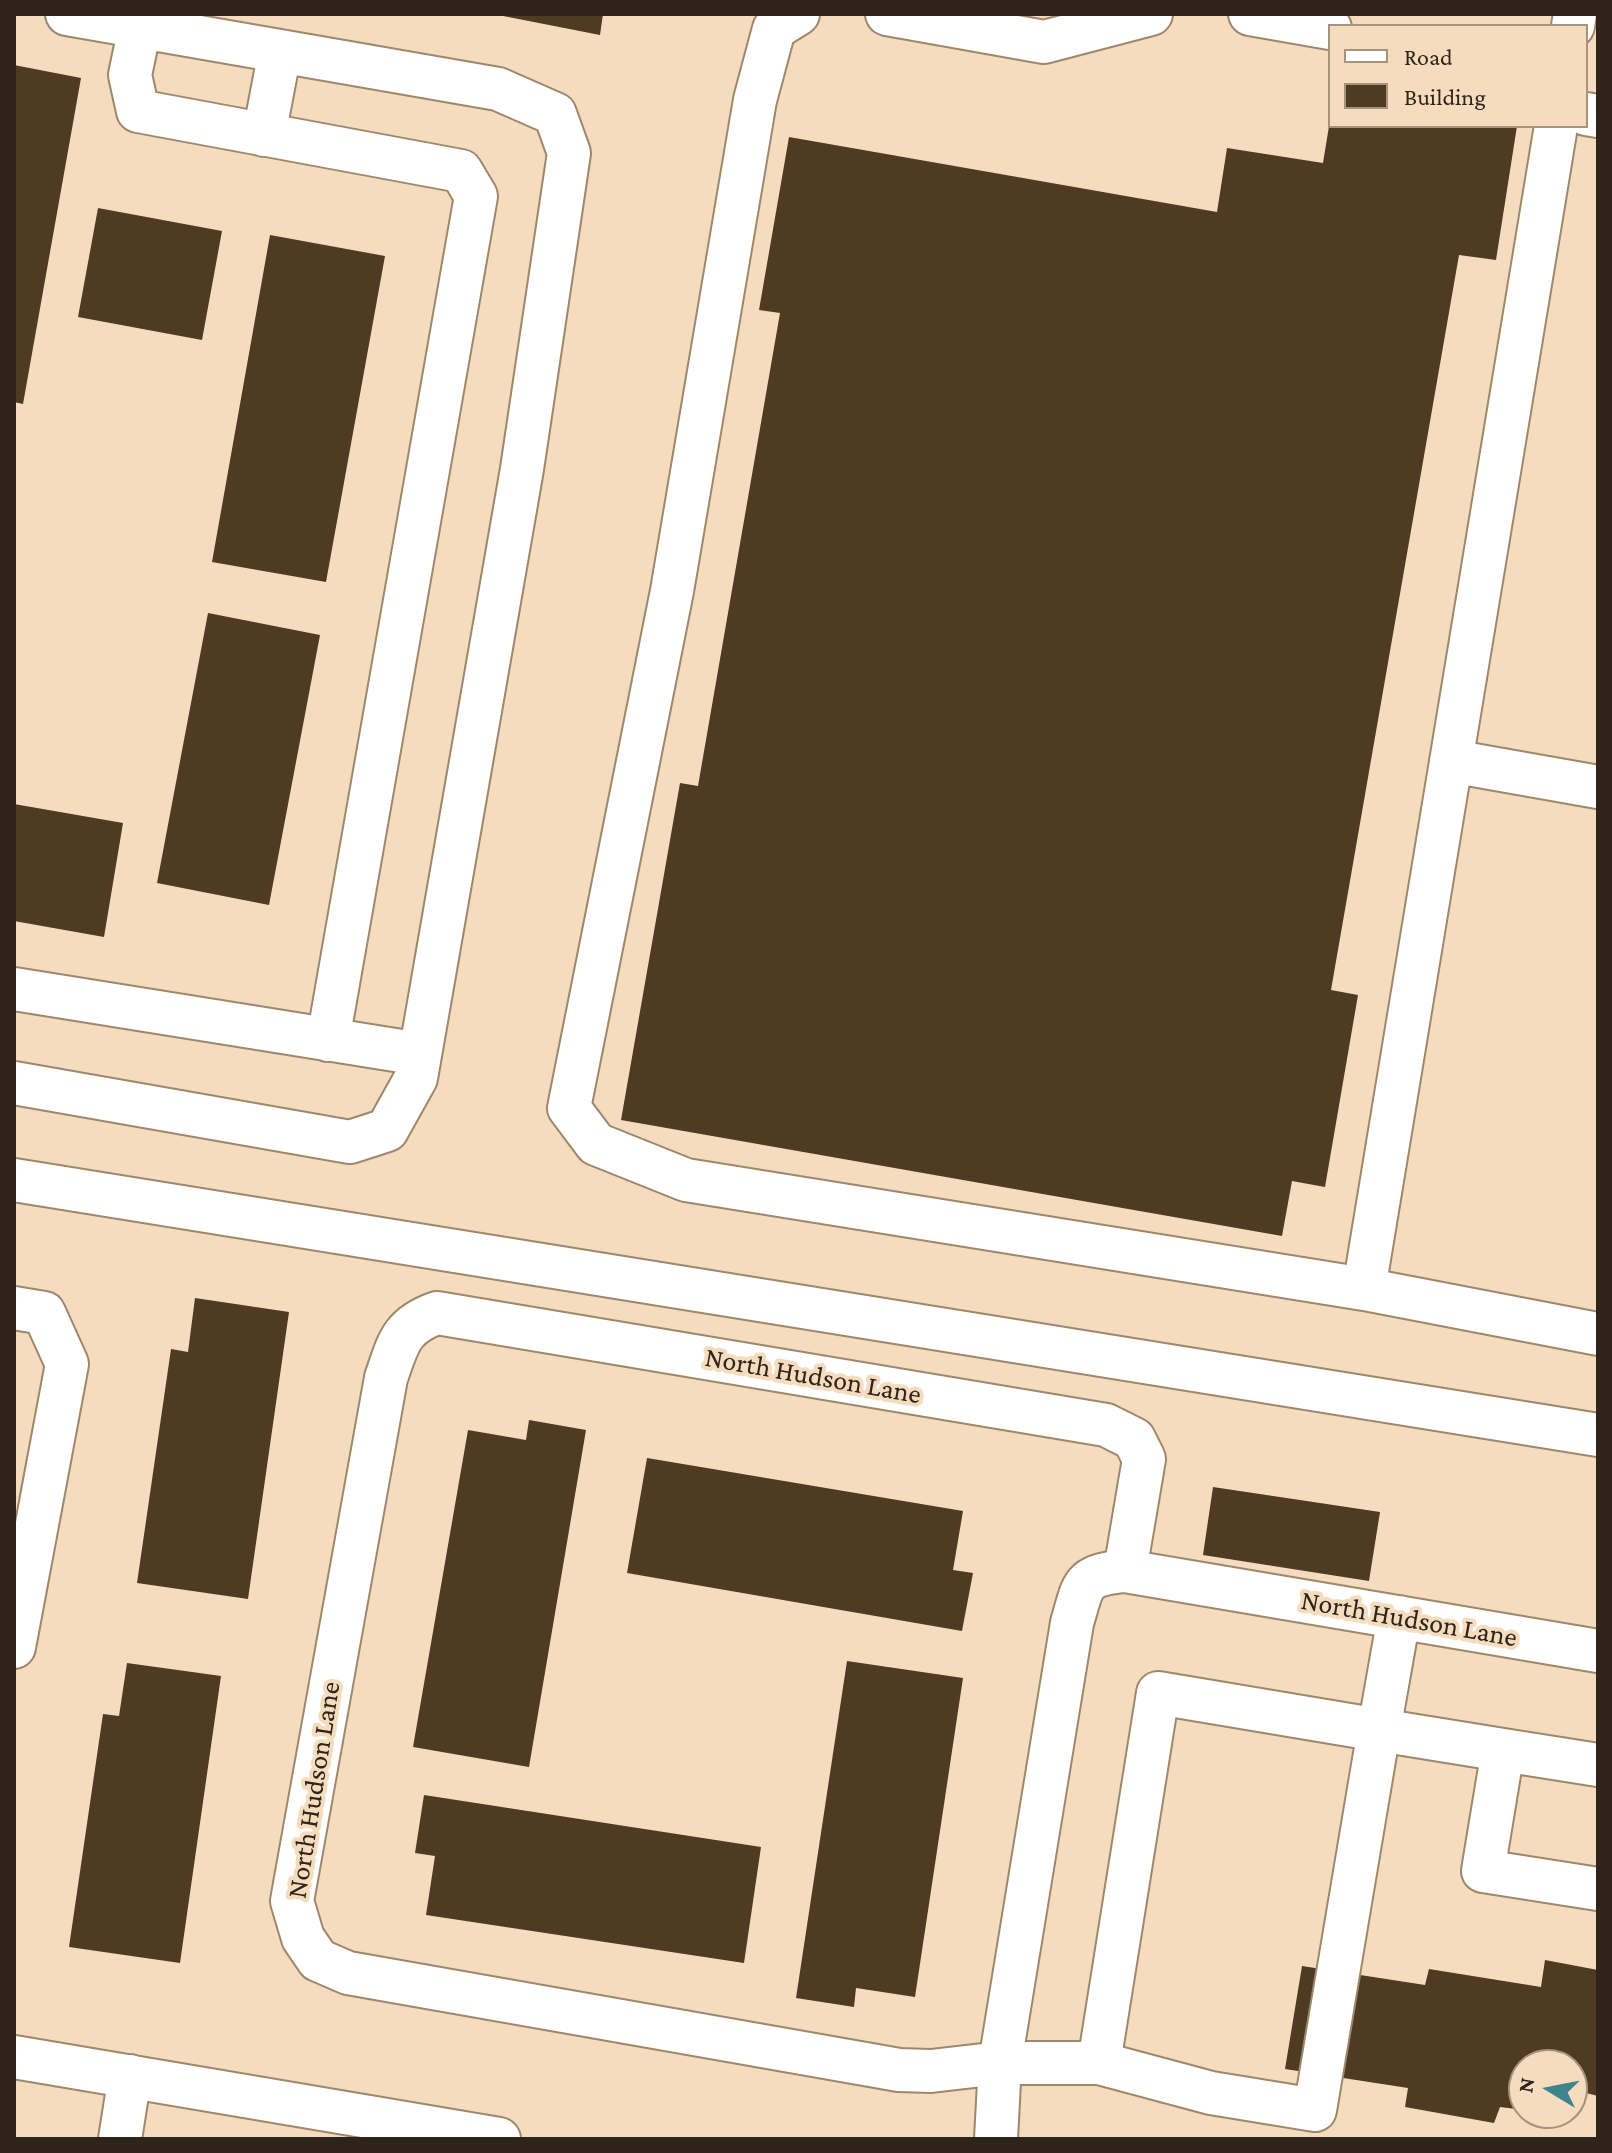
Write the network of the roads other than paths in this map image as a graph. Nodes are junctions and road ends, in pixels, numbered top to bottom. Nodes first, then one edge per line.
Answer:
1 (67, 14) edge
2 (798, 14) edge
3 (887, 14) edge
4 (1151, 14) edge
5 (1250, 14) edge
6 (140, 27) junction
7 (215, 27) edge
8 (1328, 28) edge
9 (280, 51) junction
10 (1556, 128) edge
11 (264, 135) junction
12 (1451, 761) junction
13 (1598, 787) edge
14 (14, 989) edge
15 (328, 1040) junction
16 (420, 1054) junction
17 (14, 1083) edge
18 (14, 1180) edge
19 (1364, 1289) junction
20 (14, 1308) edge
21 (1598, 1334) edge
22 (1598, 1435) edge
23 (1125, 1571) junction
24 (1399, 1617) junction
25 (14, 1647) edge
26 (1598, 1651) edge
27 (1379, 1730) junction
28 (1503, 1750) junction
29 (1598, 1765) edge
30 (1598, 1889) edge
31 (14, 2057) edge
32 (1000, 2063) junction
33 (1099, 2063) junction
34 (130, 2076) junction
35 (120, 2139) edge
36 (499, 2139) edge
37 (996, 2139) edge

1 - 6 lane
2 - 19 lane
3 - 4 lane
5 - 8 lane
6 - 7 lane
6 - 11 lane
7 - 9 lane
9 - 11 lane
9 - 16 lane
10 - 12 lane
11 - 15 lane
12 - 13 lane
12 - 19 lane
14 - 15 lane
15 - 16 lane
16 - 17 lane
18 - 22 lane
19 - 21 lane
20 - 25 lane
23 - 24 lane, North Hudson Lane
23 - 32 lane, North Hudson Lane
23 - 32 lane, North Hudson Lane
24 - 26 lane, North Hudson Lane
24 - 27 lane
27 - 28 lane
27 - 33 lane
27 - 33 lane
28 - 29 lane
28 - 30 lane
31 - 34 lane
32 - 33 lane
32 - 37 lane
34 - 35 lane
34 - 36 lane

